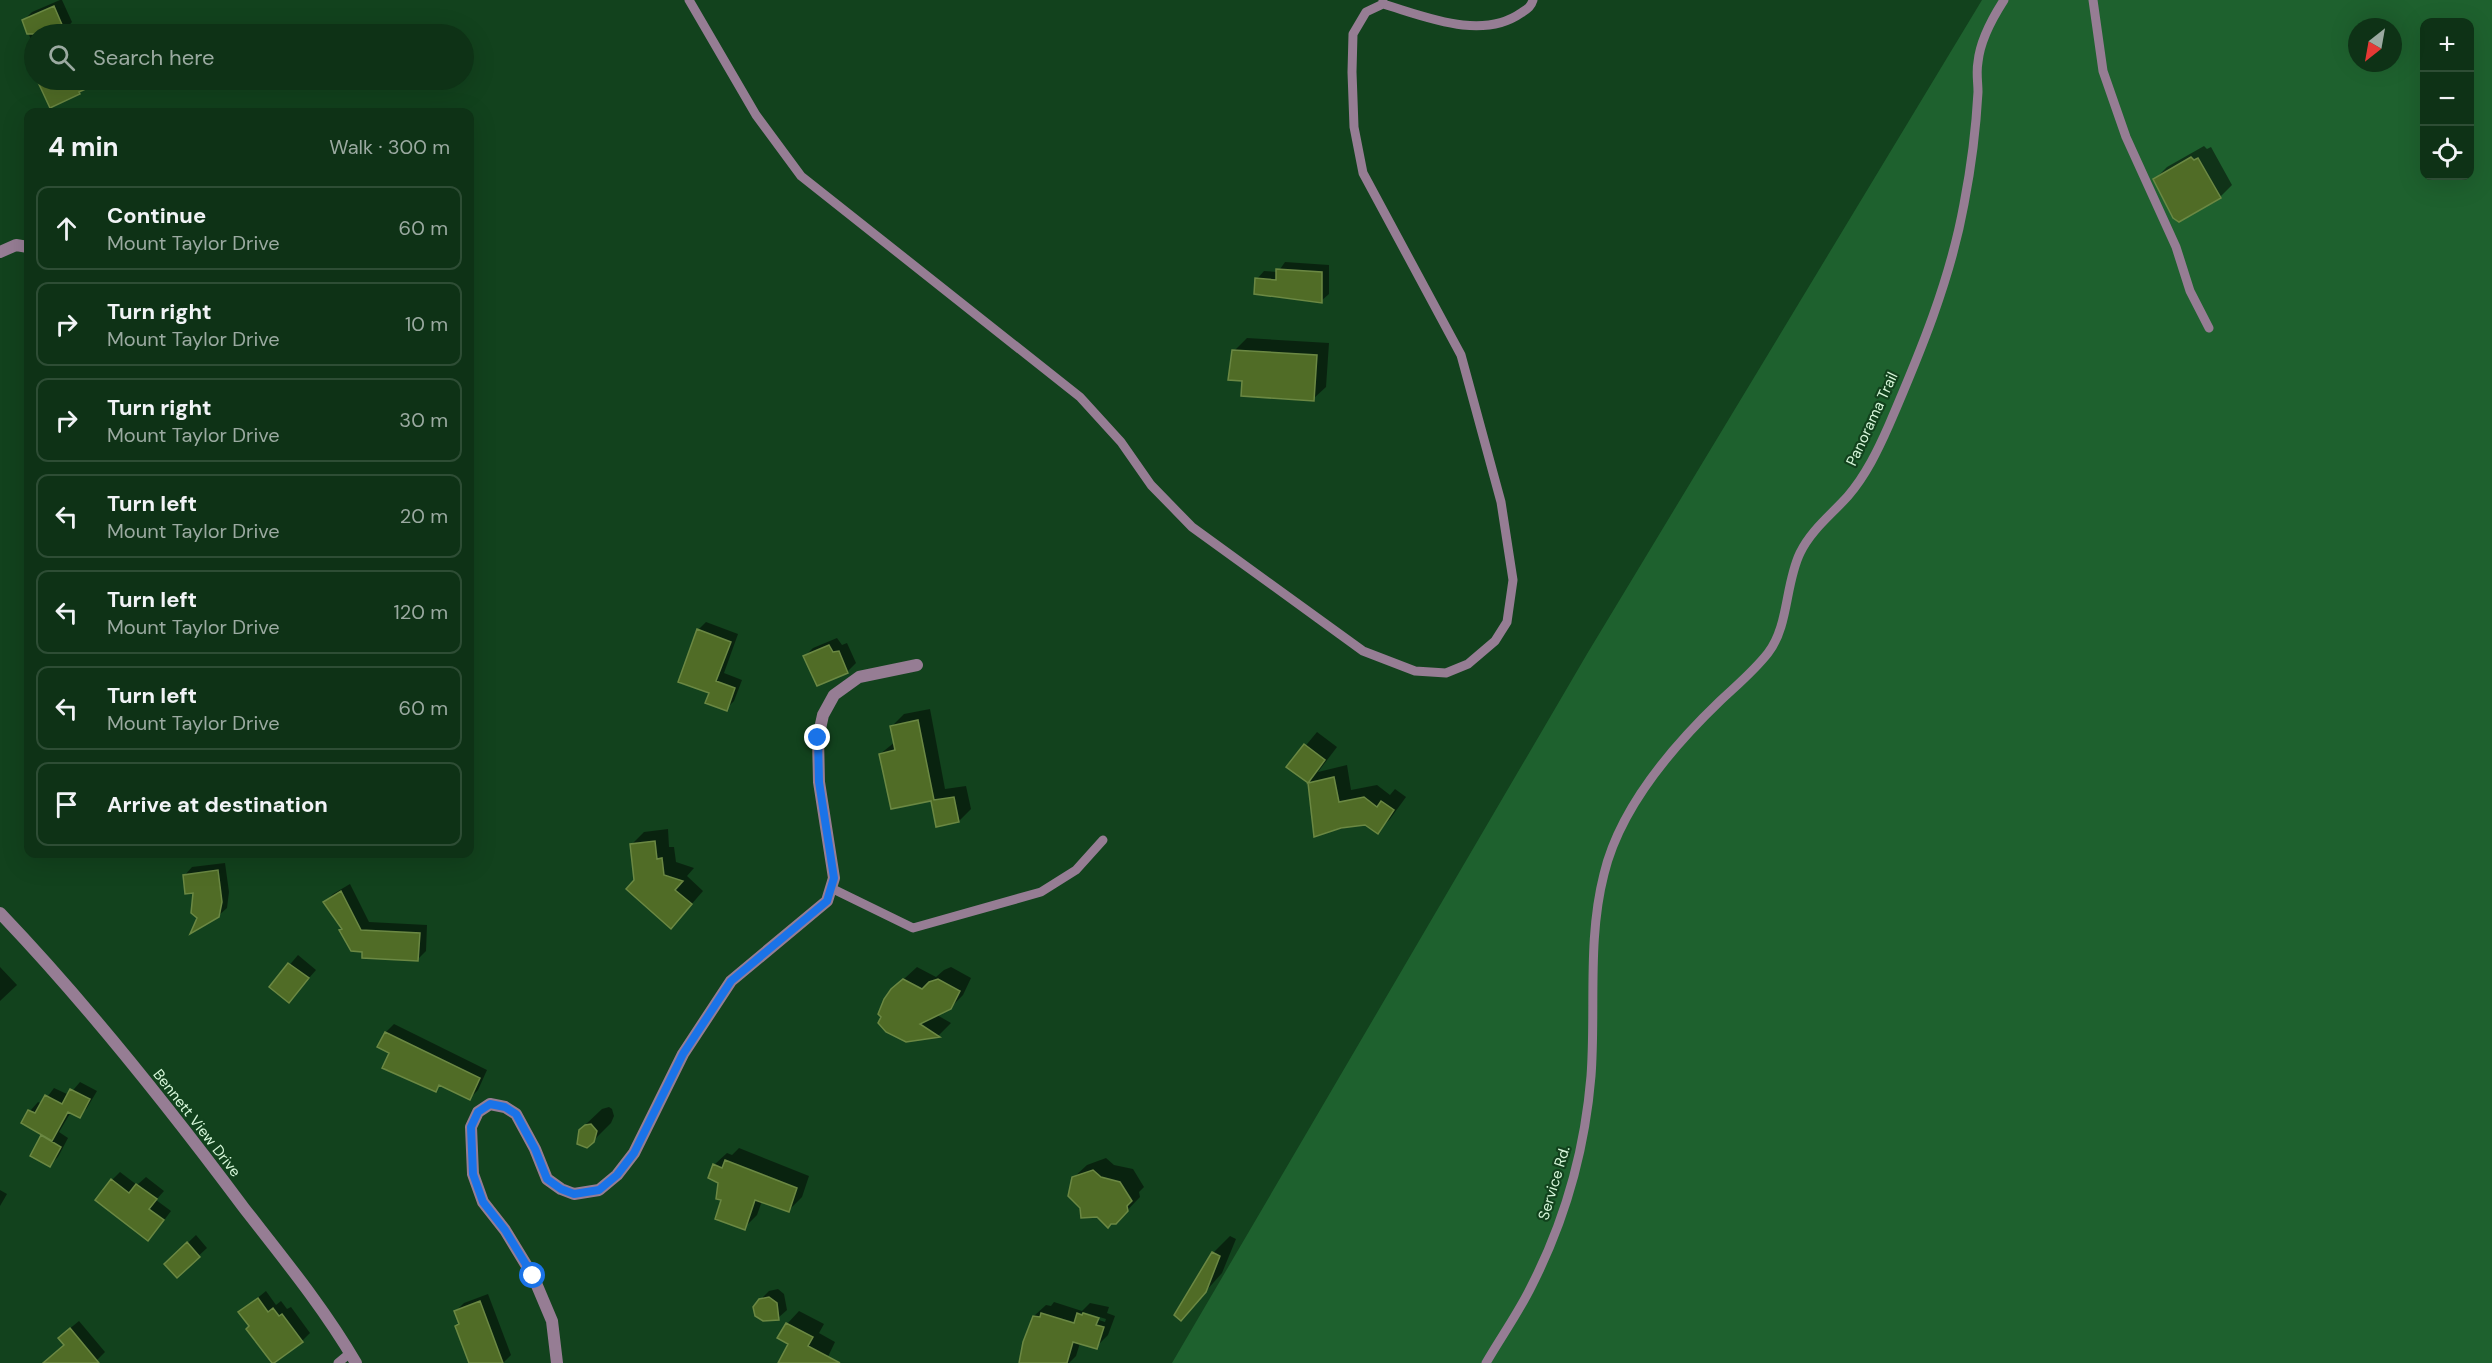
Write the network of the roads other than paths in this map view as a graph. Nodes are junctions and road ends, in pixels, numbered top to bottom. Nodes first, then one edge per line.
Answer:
1 (689, 0) edge
2 (1533, 0) edge
3 (2004, 0) edge
4 (2093, 0) edge
5 (1383, 2) edge
6 (24, 246) edge
7 (0, 252) edge
8 (2210, 328) dead end
9 (917, 665) dead end
10 (1103, 840) dead end
11 (831, 888) junction
12 (0, 914) edge
13 (1593, 959) joint
14 (353, 1358) edge
15 (338, 1363) edge
16 (557, 1363) edge
17 (1486, 1363) edge

1 - 5 lane
2 - 5 lane
3 - 13 lane, Panorama Trail
4 - 8 lane
6 - 7 street
9 - 11 street
10 - 11 lane
11 - 16 street
12 - 14 street, Bennett View Drive
13 - 17 lane, Service Rd.
14 - 15 lane

